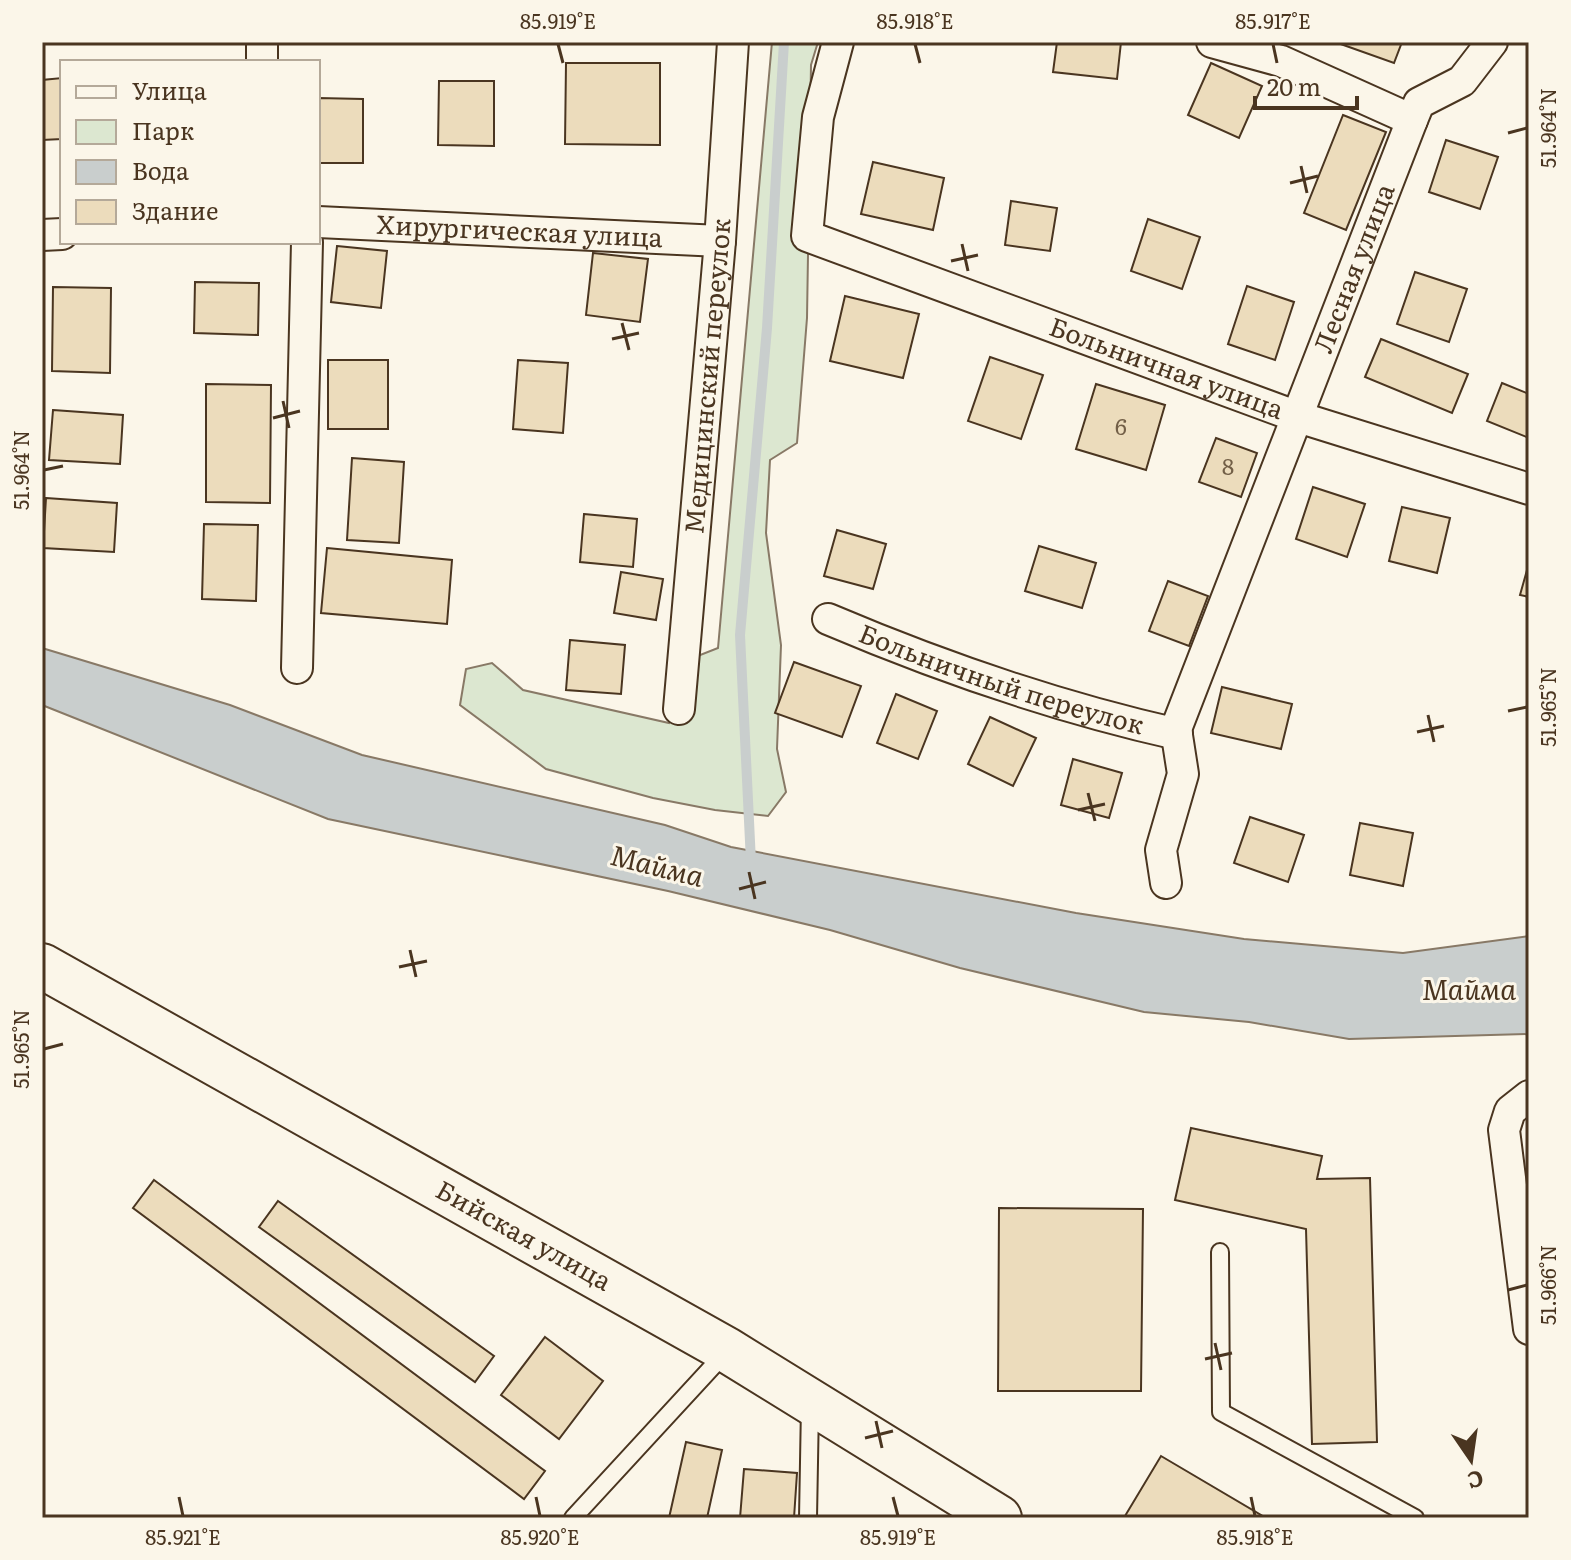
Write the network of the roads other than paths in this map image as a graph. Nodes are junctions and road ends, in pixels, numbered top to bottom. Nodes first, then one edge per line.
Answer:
1 (733, 42) edge
2 (838, 42) edge
3 (1212, 42) edge
4 (1492, 42) edge
5 (1412, 120) junction
6 (320, 222) edge
7 (720, 241) junction
8 (307, 244) edge
9 (1298, 417) junction
10 (1529, 489) edge
11 (828, 619) dead end
12 (297, 668) dead end
13 (679, 709) dead end
14 (1177, 734) junction
15 (1166, 883) dead end
16 (42, 966) edge
17 (1529, 1096) edge
18 (1220, 1252) dead end
19 (1529, 1329) edge
20 (727, 1350) junction
21 (810, 1401) junction
22 (573, 1518) edge
23 (808, 1518) edge
24 (999, 1518) edge
25 (1415, 1518) edge

1 - 7 street, Медицинский переулок
2 - 9 street, Больничная улица
3 - 5 street
4 - 5 street, Лесная улица
5 - 9 street, Лесная улица
6 - 7 street, Хирургическая улица
7 - 13 street, Медицинский переулок
8 - 12 street
9 - 10 street, Больничная улица
9 - 14 street, Больничный переулок
11 - 14 street, Больничный переулок
14 - 15 street, Больничный переулок
16 - 20 main road, Бийская улица
17 - 19 street
18 - 25 lane
20 - 21 main road, Бийская улица
20 - 22 lane
21 - 23 lane
21 - 24 main road, Бийская улица

